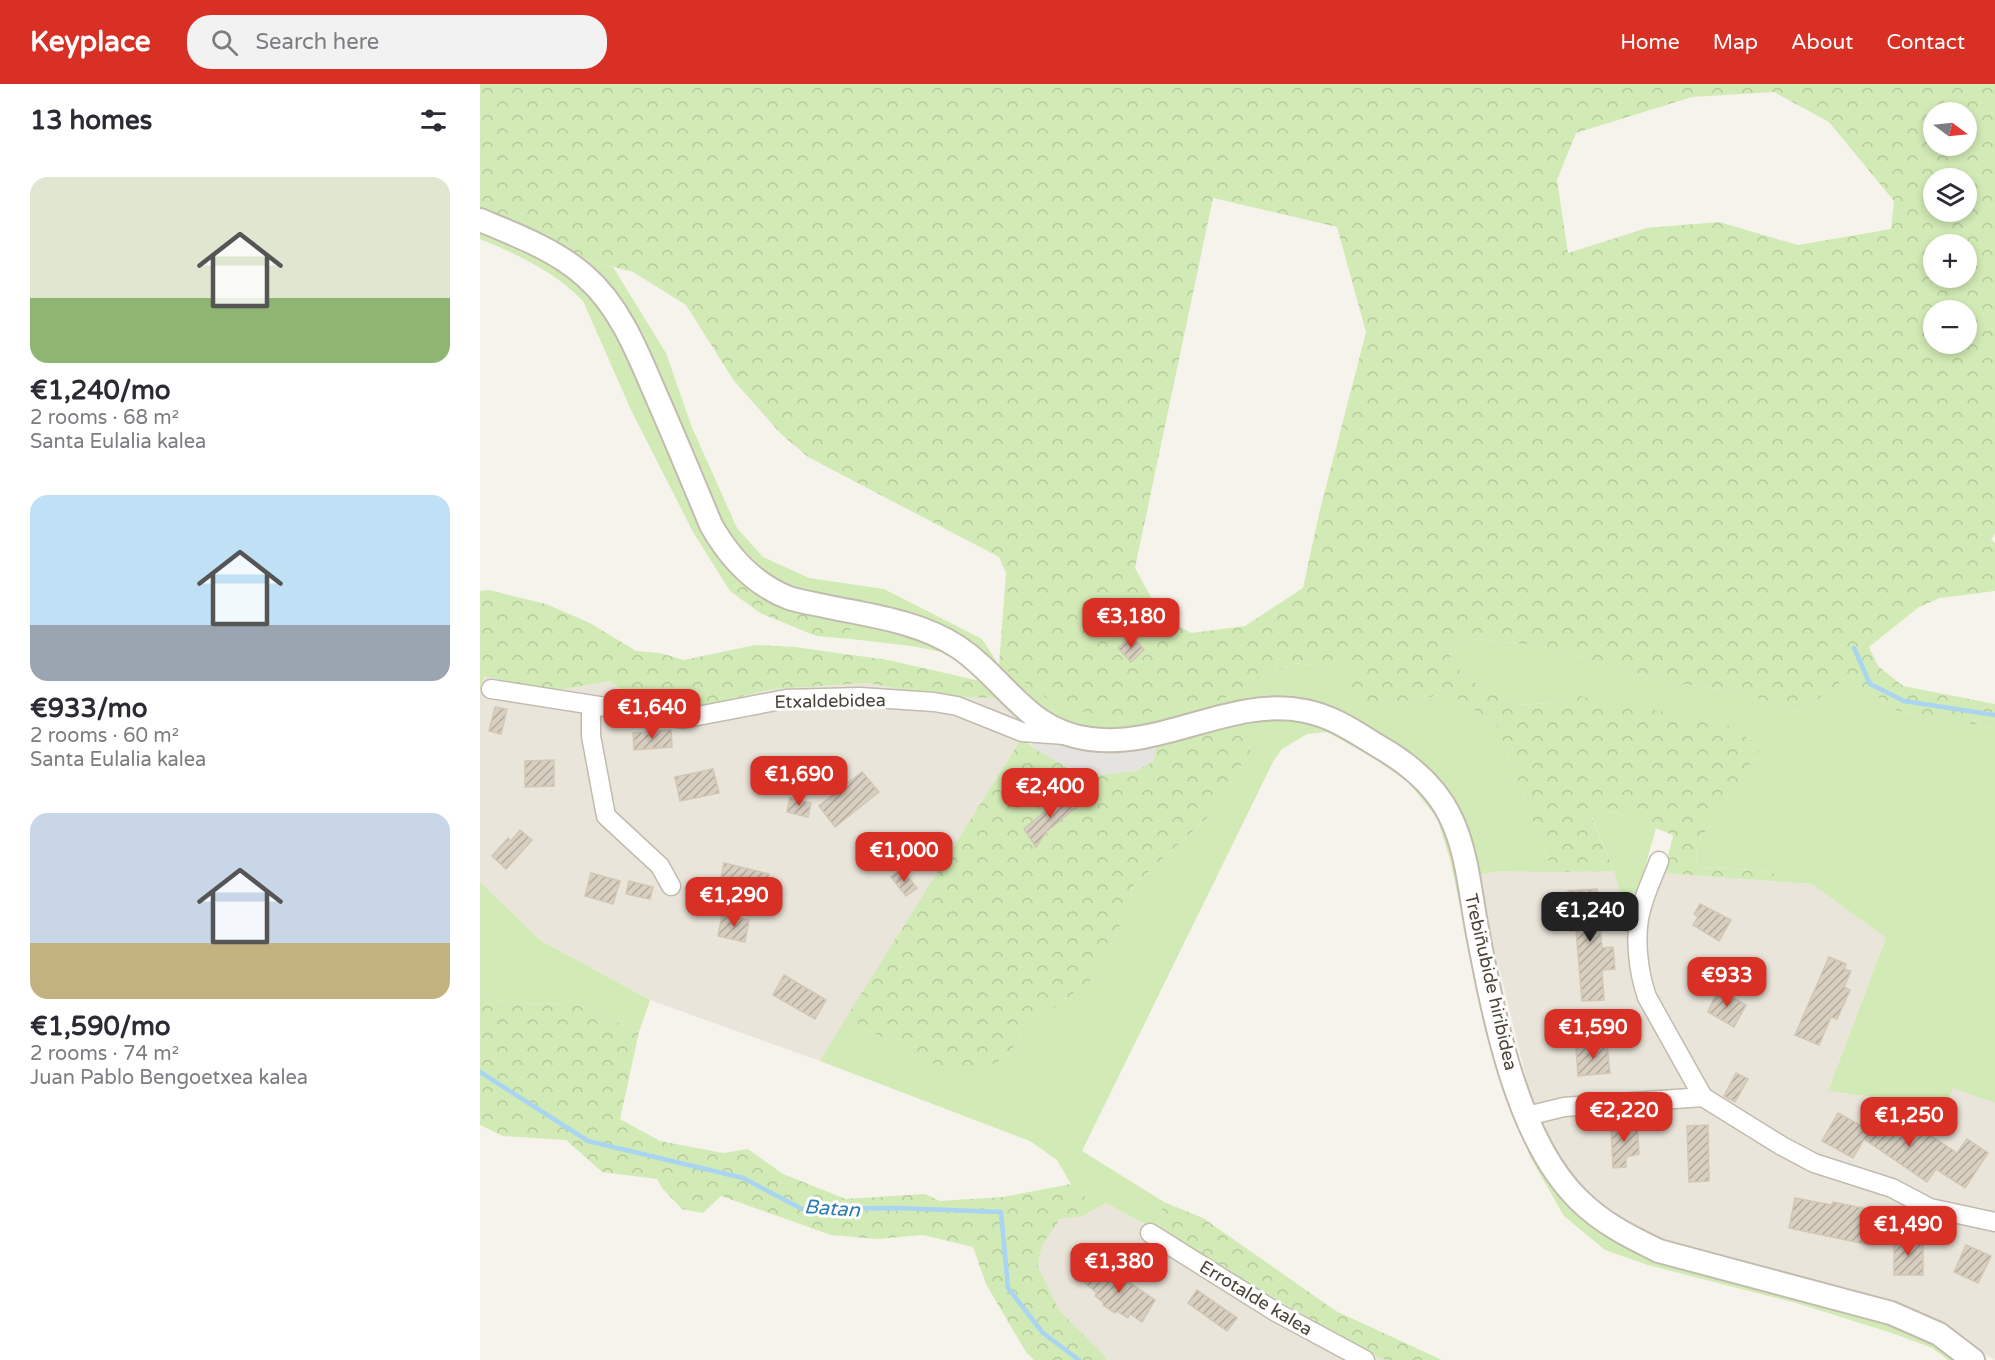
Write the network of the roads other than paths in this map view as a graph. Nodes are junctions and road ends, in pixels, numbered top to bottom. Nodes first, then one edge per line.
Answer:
1 (480, 220) edge
2 (491, 689) dead end
3 (591, 705) junction
4 (1067, 735) junction
5 (1659, 861) dead end
6 (671, 886) dead end
7 (1702, 1097) junction
8 (1527, 1116) junction
9 (1995, 1222) edge
10 (1150, 1233) dead end
11 (1365, 1360) edge
12 (1973, 1360) edge

1 - 4 street
2 - 3 street, Etxaldebidea
3 - 4 street, Etxaldebidea
3 - 6 street
4 - 8 street, Trebiñubide hiribidea
5 - 7 street
7 - 8 street
7 - 9 street
8 - 12 street, Trebiñubide hiribidea
10 - 11 street, Errotalde kalea

